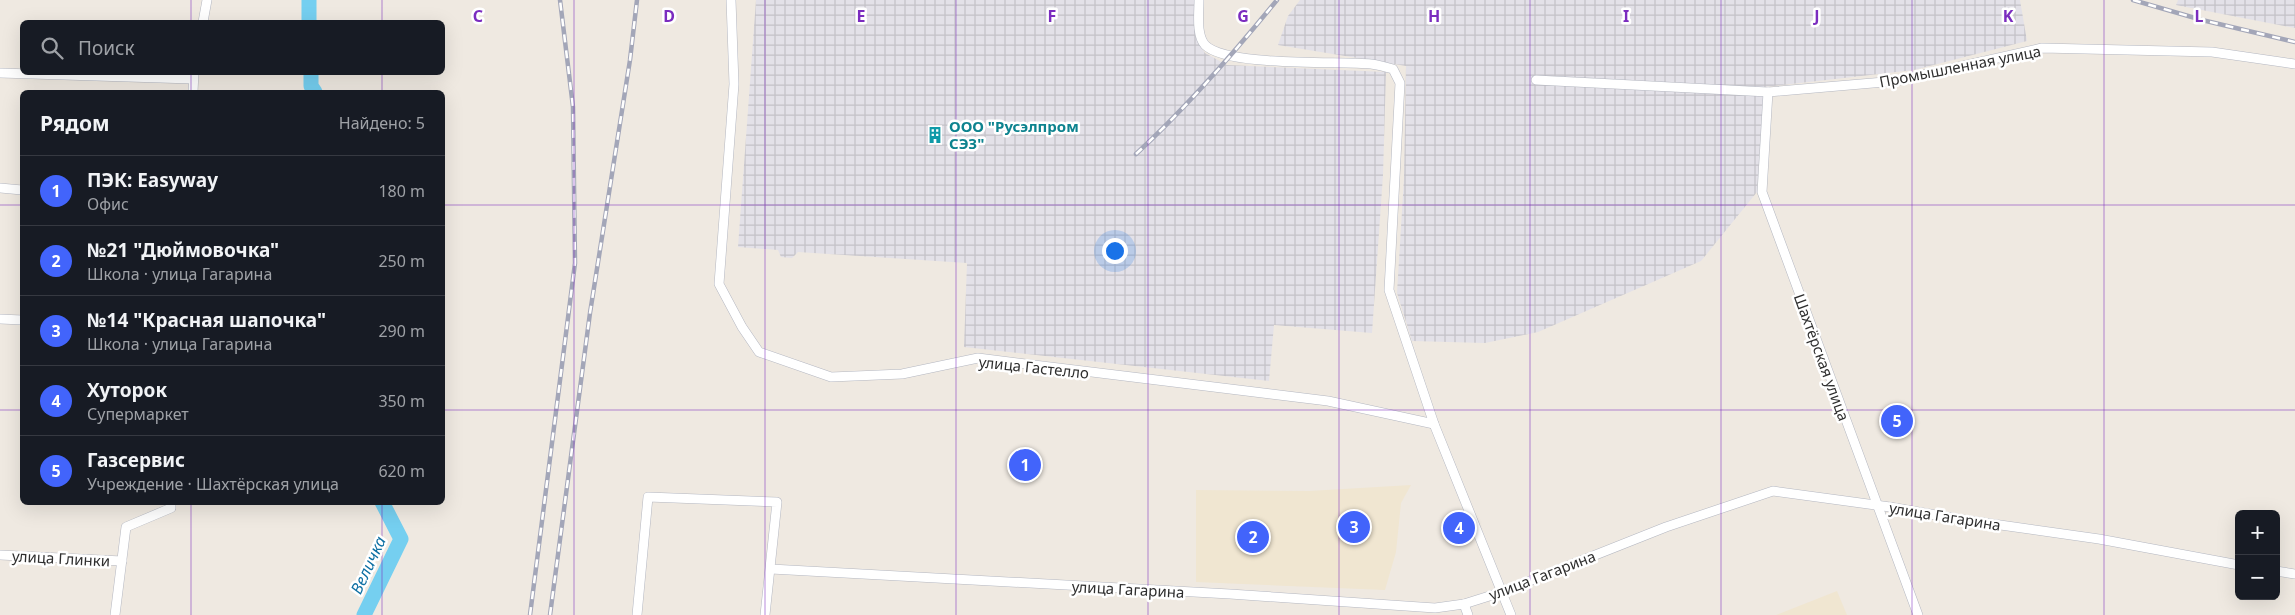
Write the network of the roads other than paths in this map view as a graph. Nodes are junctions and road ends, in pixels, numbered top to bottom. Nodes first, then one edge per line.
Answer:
1 (207, 0) edge
2 (731, 0) edge
3 (1199, 0) edge
4 (203, 20) edge
5 (2295, 64) edge
6 (0, 73) edge
7 (20, 73) edge
8 (129, 75) edge
9 (193, 76) edge
10 (1536, 80) dead end
11 (193, 90) edge
12 (1768, 92) junction
13 (0, 188) edge
14 (20, 190) edge
15 (0, 318) edge
16 (20, 320) edge
17 (1434, 424) junction
18 (171, 505) edge
19 (1876, 505) junction
20 (0, 555) edge
21 (122, 561) junction
22 (2235, 564) edge
23 (771, 569) junction
24 (2280, 572) edge
25 (2295, 574) edge
26 (1502, 592) junction
27 (1464, 604) junction
28 (1395, 605) junction
29 (115, 615) edge
30 (637, 615) edge
31 (765, 615) edge
32 (1394, 615) edge
33 (1468, 615) edge
34 (1511, 615) edge
35 (1918, 615) edge

1 - 4 street
2 - 17 street, улица Гастелло
3 - 17 street
5 - 12 street, Промышленная улица
6 - 7 street
8 - 9 street
9 - 11 street
10 - 12 street, Промышленная улица
12 - 19 street, Шахтёрская улица
13 - 14 street
15 - 16 street
17 - 26 street
18 - 21 street
19 - 22 street, улица Гагарина
19 - 26 street, улица Гагарина
19 - 35 street, Шахтёрская улица
20 - 21 street, улица Глинки
21 - 29 street
23 - 28 street, улица Гагарина
23 - 30 street
23 - 31 street
24 - 25 street
26 - 27 street, улица Гагарина
26 - 34 street
27 - 28 street, улица Гагарина
27 - 33 street
28 - 32 street

